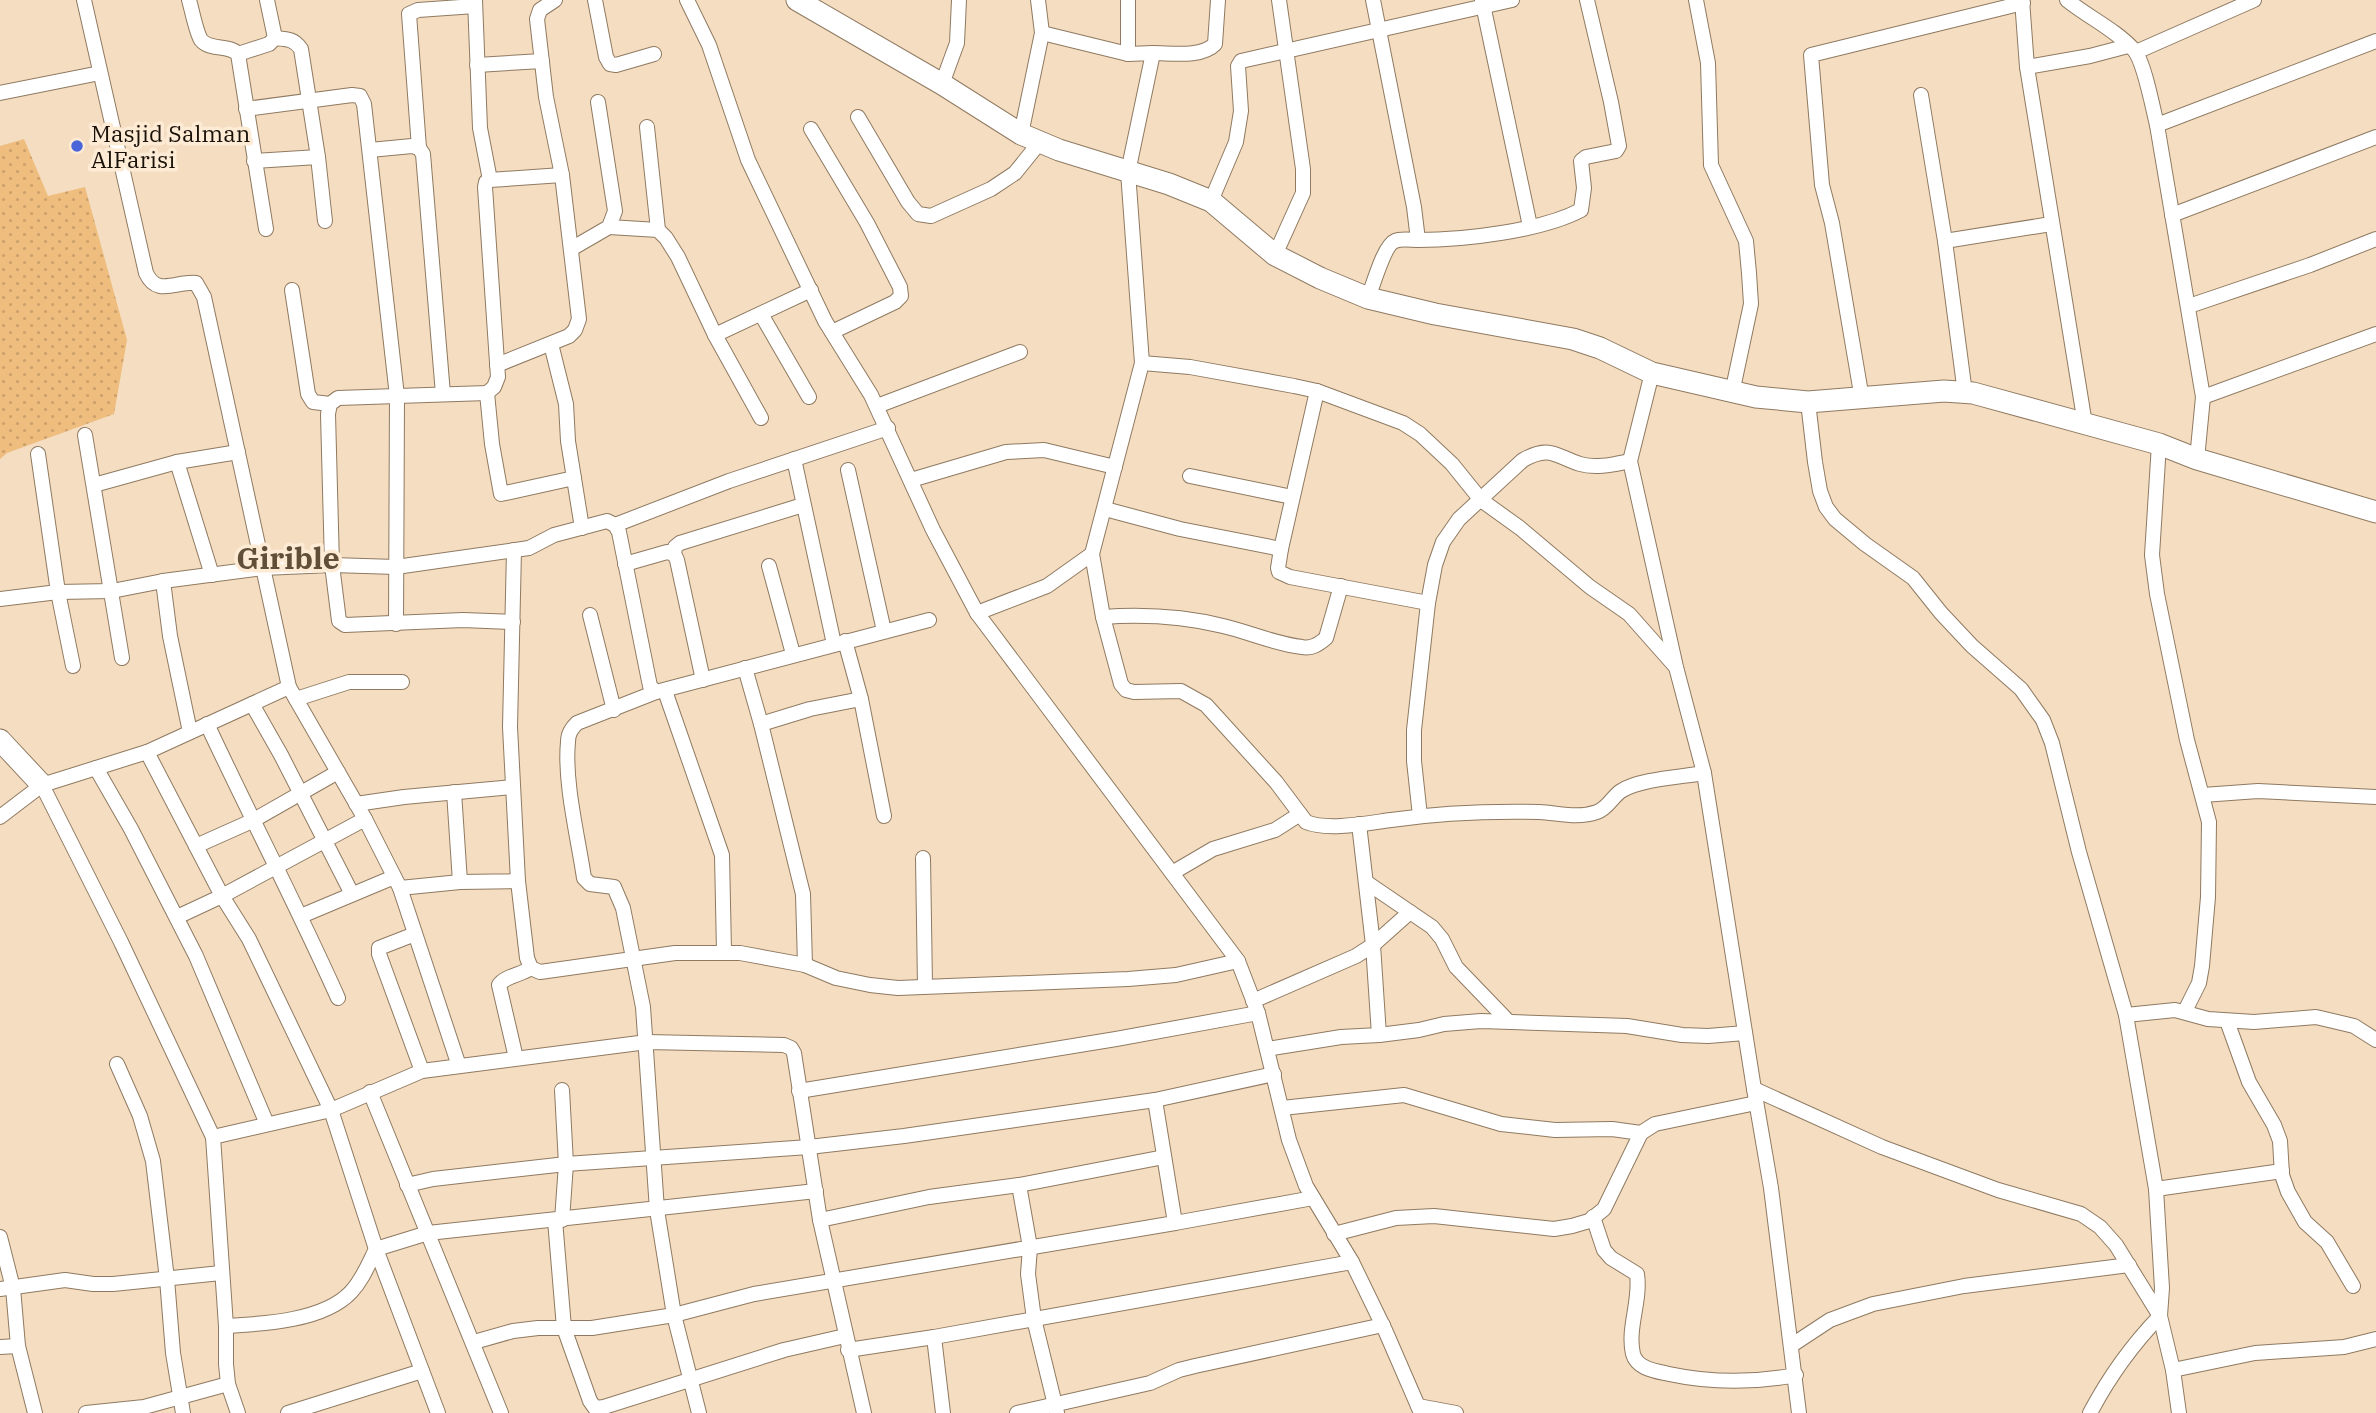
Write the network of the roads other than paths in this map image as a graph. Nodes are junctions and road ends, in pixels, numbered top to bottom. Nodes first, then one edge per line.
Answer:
1 (84, 0) edge
2 (189, 0) edge
3 (267, 0) edge
4 (555, 0) edge
5 (595, 0) edge
6 (687, 0) edge
7 (797, 0) edge
8 (959, 0) edge
9 (1038, 0) edge
10 (1128, 0) edge
11 (1218, 0) edge
12 (1279, 0) edge
13 (1373, 0) edge
14 (1512, 0) edge
15 (1587, 0) edge
16 (1696, 0) edge
17 (2067, 0) edge
18 (2254, 0) edge
19 (2023, 1) edge
20 (475, 3) edge
21 (1483, 4) edge
22 (1379, 30) junction
23 (1042, 33) junction
24 (275, 38) junction
25 (2376, 41) edge
26 (2132, 49) junction
27 (1286, 51) junction
28 (1153, 53) junction
29 (238, 54) junction
30 (654, 54) dead end
31 (1128, 54) junction
32 (542, 61) junction
33 (477, 65) junction
34 (2027, 67) junction
35 (100, 73) junction
36 (942, 84) junction
37 (0, 93) edge
38 (1921, 95) dead end
39 (309, 100) junction
40 (598, 102) dead end
41 (246, 110) junction
42 (858, 117) dead end
43 (2157, 125) junction
44 (647, 127) dead end
45 (811, 130) dead end
46 (2376, 137) edge
47 (1031, 138) junction
48 (419, 148) junction
49 (370, 150) junction
50 (318, 157) junction
51 (254, 161) junction
52 (1128, 172) junction
53 (562, 175) junction
54 (490, 180) junction
55 (1211, 201) junction
56 (2172, 215) junction
57 (325, 221) dead end
58 (2051, 224) junction
59 (1530, 226) junction
60 (609, 227) junction
61 (266, 229) dead end
62 (658, 230) junction
63 (2376, 239) edge
64 (1419, 240) junction
65 (1945, 241) junction
66 (570, 250) junction
67 (1275, 255) junction
68 (292, 290) dead end
69 (811, 290) junction
70 (1368, 298) junction
71 (2189, 306) junction
72 (761, 314) junction
73 (832, 332) junction
74 (2376, 334) edge
75 (715, 335) junction
76 (551, 344) junction
77 (1020, 352) dead end
78 (1142, 363) junction
79 (497, 365) junction
80 (1652, 373) junction
81 (1317, 391) junction
82 (487, 393) junction
83 (1732, 393) junction
84 (1965, 393) junction
85 (443, 394) junction
86 (397, 396) junction
87 (809, 397) dead end
88 (2203, 397) junction
89 (1862, 399) junction
90 (1808, 402) junction
91 (330, 404) junction
92 (877, 406) junction
93 (761, 418) dead end
94 (2085, 424) junction
95 (888, 428) junction
96 (85, 435) dead end
97 (2159, 444) junction
98 (238, 452) junction
99 (38, 454) dead end
100 (794, 459) junction
101 (2197, 459) junction
102 (1630, 461) junction
103 (177, 462) junction
104 (1115, 467) junction
105 (848, 470) dead end
106 (1190, 476) dead end
107 (574, 478) junction
108 (911, 480) junction
109 (94, 485) junction
110 (1293, 497) junction
111 (1481, 500) junction
112 (803, 505) junction
113 (1105, 509) junction
114 (2376, 512) edge
115 (615, 525) junction
116 (582, 528) junction
117 (1281, 549) junction
118 (514, 550) junction
119 (674, 554) junction
120 (1092, 554) junction
121 (625, 564) junction
122 (332, 565) junction
123 (769, 566) dead end
124 (396, 567) junction
125 (263, 568) junction
126 (212, 575) junction
127 (163, 581) junction
128 (1341, 586) junction
129 (112, 591) junction
130 (58, 592) junction
131 (0, 599) edge
132 (1428, 603) junction
133 (977, 613) junction
134 (590, 615) dead end
135 (1103, 617) junction
136 (929, 620) dead end
137 (513, 622) junction
138 (396, 624) junction
139 (884, 631) junction
140 (840, 642) junction
141 (793, 654) junction
142 (122, 658) dead end
143 (73, 666) dead end
144 (1676, 667) junction
145 (745, 668) junction
146 (703, 680) junction
147 (402, 682) dead end
148 (660, 691) junction
149 (293, 693) junction
150 (860, 699) junction
151 (252, 704) junction
152 (614, 710) junction
153 (207, 724) junction
154 (761, 724) junction
155 (190, 732) junction
156 (0, 740) edge
157 (147, 752) junction
158 (96, 768) junction
159 (338, 772) junction
160 (1704, 774) junction
161 (43, 785) junction
162 (513, 787) junction
163 (454, 792) junction
164 (300, 793) junction
165 (2203, 795) junction
166 (2376, 797) edge
167 (356, 804) junction
168 (1300, 814) junction
169 (884, 816) dead end
170 (1420, 816) junction
171 (0, 817) edge
172 (365, 819) junction
173 (252, 821) junction
174 (1359, 824) junction
175 (325, 841) junction
176 (196, 845) junction
177 (923, 858) dead end
178 (276, 867) junction
179 (1172, 873) junction
180 (518, 881) junction
181 (397, 882) junction
182 (460, 882) junction
183 (1366, 882) junction
184 (352, 894) junction
185 (222, 896) junction
186 (1410, 912) junction
187 (301, 916) junction
188 (177, 917) junction
189 (415, 934) junction
190 (1373, 945) junction
191 (724, 952) junction
192 (632, 958) junction
193 (1238, 961) junction
194 (805, 965) junction
195 (531, 968) junction
196 (925, 986) junction
197 (338, 998) dead end
198 (1255, 1007) junction
199 (2185, 1011) junction
200 (2126, 1015) junction
201 (1508, 1021) junction
202 (2227, 1021) junction
203 (1745, 1033) junction
204 (1379, 1035) junction
205 (2376, 1040) edge
206 (647, 1042) junction
207 (1267, 1049) junction
208 (516, 1058) junction
209 (117, 1065) dead end
210 (459, 1066) junction
211 (422, 1071) junction
212 (1274, 1074) junction
213 (562, 1090) dead end
214 (799, 1091) junction
215 (370, 1092) junction
216 (1755, 1096) junction
217 (1155, 1100) junction
218 (1282, 1108) junction
219 (331, 1110) junction
220 (267, 1124) junction
221 (1642, 1133) junction
222 (213, 1137) junction
223 (809, 1147) junction
224 (654, 1157) junction
225 (1164, 1157) junction
226 (566, 1164) junction
227 (2282, 1171) junction
228 (407, 1185) junction
229 (1019, 1185) junction
230 (2156, 1189) junction
231 (816, 1191) junction
232 (1314, 1198) junction
233 (657, 1210) junction
234 (1593, 1217) junction
235 (559, 1220) junction
236 (820, 1220) junction
237 (1175, 1223) junction
238 (428, 1233) junction
239 (1335, 1234) junction
240 (0, 1237) edge
241 (1030, 1247) junction
242 (376, 1248) junction
243 (1352, 1262) junction
244 (2129, 1265) junction
245 (220, 1273) junction
246 (167, 1279) junction
247 (833, 1281) junction
248 (2353, 1286) dead end
249 (7, 1288) edge
250 (674, 1315) junction
251 (2160, 1317) junction
252 (1034, 1319) junction
253 (1383, 1325) junction
254 (226, 1326) junction
255 (564, 1328) junction
256 (934, 1338) junction
257 (2376, 1339) edge
258 (474, 1342) junction
259 (847, 1343) junction
260 (1792, 1345) junction
261 (18, 1346) junction
262 (0, 1347) edge
263 (2173, 1370) junction
264 (422, 1371) junction
265 (1796, 1375) junction
266 (690, 1380) junction
267 (228, 1384) junction
268 (180, 1396) junction
269 (1056, 1409) edge
270 (1419, 1409) edge
271 (35, 1413) edge
272 (86, 1413) edge
273 (183, 1413) edge
274 (238, 1413) edge
275 (288, 1413) edge
276 (438, 1413) edge
277 (501, 1413) edge
278 (699, 1413) edge
279 (864, 1413) edge
280 (943, 1413) edge
281 (1017, 1413) edge
282 (1456, 1413) edge
283 (1799, 1413) edge
284 (2090, 1413) edge
285 (2179, 1413) edge

1 - 35 street
2 - 29 street
3 - 24 street
4 - 32 street
5 - 30 street
6 - 69 street
7 - 36 street
8 - 36 street
9 - 23 street
10 - 31 street
11 - 28 street
12 - 27 street
13 - 22 street
14 - 21 street
15 - 59 street
16 - 83 street
17 - 26 street
18 - 26 street
19 - 34 street
19 - 89 street
20 - 33 street
20 - 48 street
21 - 22 street
21 - 59 street
22 - 27 street
22 - 64 street
23 - 31 street
23 - 47 street
24 - 29 street
24 - 39 street
25 - 43 street
26 - 34 street
26 - 43 street
27 - 55 street
27 - 67 street
28 - 31 street
28 - 52 street
29 - 41 street
32 - 33 street
32 - 53 street
33 - 54 street
34 - 58 street
35 - 37 street
35 - 98 street
36 - 47 street
38 - 65 street
39 - 41 street
39 - 49 street
39 - 50 street
40 - 60 street
41 - 51 street
42 - 47 street
43 - 56 street
44 - 62 street
45 - 73 street
46 - 56 street
47 - 52 street
48 - 49 street
48 - 85 street
49 - 86 street
50 - 51 street
50 - 57 street
51 - 61 street
52 - 55 street
52 - 78 street
53 - 54 street
53 - 66 street
54 - 79 street
55 - 67 street
56 - 71 street
58 - 65 street
58 - 94 street
59 - 64 street
60 - 62 street
60 - 66 street
62 - 75 street
63 - 71 street
64 - 70 street
65 - 84 street
66 - 76 street
67 - 70 street
68 - 91 street
69 - 72 street
69 - 73 street
70 - 80 street
71 - 88 street
72 - 75 street
72 - 87 street
73 - 92 street
74 - 88 street
75 - 93 street
76 - 79 street
76 - 107 street
77 - 92 street
78 - 81 street
78 - 104 street
79 - 82 street
80 - 83 street
80 - 102 street
81 - 110 street
81 - 111 street
82 - 85 street
82 - 107 street
83 - 90 street
84 - 89 street
84 - 94 street
85 - 86 street
86 - 91 street
86 - 124 street
88 - 101 street
89 - 90 street
90 - 200 street
91 - 122 street
92 - 95 street
94 - 97 street
95 - 100 street
95 - 108 street
96 - 109 street
97 - 101 street
97 - 165 street
98 - 103 street
98 - 125 street
99 - 130 street
100 - 112 street
100 - 115 street
101 - 114 street
102 - 111 street
102 - 144 street
103 - 109 street
103 - 126 street
104 - 108 street
104 - 113 street
105 - 139 street
106 - 110 street
107 - 116 street
108 - 133 street
109 - 129 street
110 - 117 street
111 - 132 street
111 - 144 street
112 - 119 street
112 - 140 street
113 - 117 street
113 - 120 street
115 - 116 street
115 - 121 street
116 - 118 street
117 - 128 street
118 - 124 street
118 - 137 street
119 - 121 street
119 - 146 street
120 - 133 street
120 - 135 street
121 - 148 street
122 - 124 street
122 - 125 street
122 - 138 street
123 - 141 street
124 - 138 street
125 - 126 street
125 - 149 street
126 - 127 street
127 - 129 street
127 - 155 street
128 - 132 street
128 - 135 street
129 - 130 street
129 - 142 street
130 - 131 street
130 - 143 street
132 - 170 street
133 - 179 street
134 - 152 street
135 - 168 street
136 - 139 street
137 - 138 street
137 - 162 street
139 - 140 street
140 - 141 street
140 - 150 street
141 - 145 street
144 - 160 street
145 - 146 street
145 - 154 street
146 - 148 street
147 - 149 street
148 - 152 street
148 - 191 street
149 - 151 street
149 - 159 street
150 - 154 street
150 - 169 street
151 - 153 street
151 - 164 street
152 - 192 street
153 - 155 street
153 - 173 street
154 - 194 street
155 - 157 street
156 - 161 street
157 - 158 street
157 - 176 street
158 - 161 street
158 - 188 street
159 - 164 street
159 - 167 street
160 - 170 street
160 - 203 street
161 - 171 street
161 - 222 street
162 - 163 street
162 - 180 street
163 - 167 street
163 - 182 street
164 - 173 street
164 - 175 street
165 - 166 street
165 - 199 street
167 - 172 street
168 - 174 street
168 - 179 street
170 - 174 street
172 - 175 street
172 - 181 street
173 - 176 street
173 - 178 street
174 - 183 street
175 - 178 street
175 - 184 street
176 - 185 street
177 - 196 street
178 - 185 street
178 - 187 street
179 - 193 street
180 - 182 street
180 - 195 street
181 - 182 street
181 - 184 street
181 - 189 street
183 - 186 street
183 - 190 street
184 - 187 street
185 - 188 street
185 - 219 street
186 - 190 street
186 - 201 street
187 - 197 street
188 - 220 street
189 - 210 street
189 - 211 street
190 - 198 street
190 - 204 street
191 - 192 street
191 - 194 street
192 - 195 street
192 - 206 street
193 - 196 street
193 - 198 street
194 - 196 street
195 - 208 street
198 - 207 street
198 - 214 street
199 - 200 street
199 - 202 street
200 - 230 street
201 - 203 street
201 - 204 street
202 - 205 street
202 - 227 street
203 - 216 street
204 - 207 street
206 - 208 street
206 - 214 street
206 - 224 street
207 - 212 street
208 - 210 street
209 - 246 street
210 - 211 street
211 - 215 street
212 - 217 street
212 - 218 street
213 - 226 street
214 - 223 street
215 - 219 street
215 - 228 street
216 - 221 street
216 - 244 street
216 - 260 street
217 - 223 street
217 - 225 street
218 - 221 street
218 - 232 street
219 - 220 street
219 - 242 street
220 - 222 street
221 - 234 street
222 - 245 street
223 - 224 street
223 - 231 street
224 - 226 street
224 - 233 street
225 - 229 street
225 - 237 street
226 - 228 street
226 - 235 street
227 - 230 street
227 - 248 street
228 - 238 street
229 - 236 street
229 - 241 street
230 - 251 street
231 - 233 street
231 - 236 street
232 - 237 street
232 - 239 street
233 - 235 street
233 - 250 street
234 - 239 street
234 - 265 street
235 - 238 street
235 - 255 street
236 - 247 street
237 - 241 street
238 - 242 street
238 - 258 street
239 - 243 street
240 - 249 street
241 - 247 street
241 - 252 street
242 - 254 street
242 - 264 street
243 - 252 street
243 - 253 street
244 - 251 street
244 - 260 street
245 - 246 street
245 - 254 street
246 - 249 street
246 - 268 street
247 - 250 street
247 - 259 street
249 - 261 street
250 - 255 street
250 - 266 street
251 - 263 street
251 - 284 street
252 - 256 street
252 - 269 street
253 - 269 street
253 - 270 street
254 - 267 street
255 - 258 street
255 - 266 street
256 - 259 street
256 - 280 street
257 - 263 street
258 - 277 street
259 - 266 street
259 - 279 street
260 - 265 street
261 - 262 street
261 - 271 street
263 - 285 street
264 - 275 street
264 - 276 street
265 - 283 street
266 - 278 street
267 - 268 street
267 - 274 street
268 - 272 street
268 - 273 street
269 - 281 street
270 - 282 street

